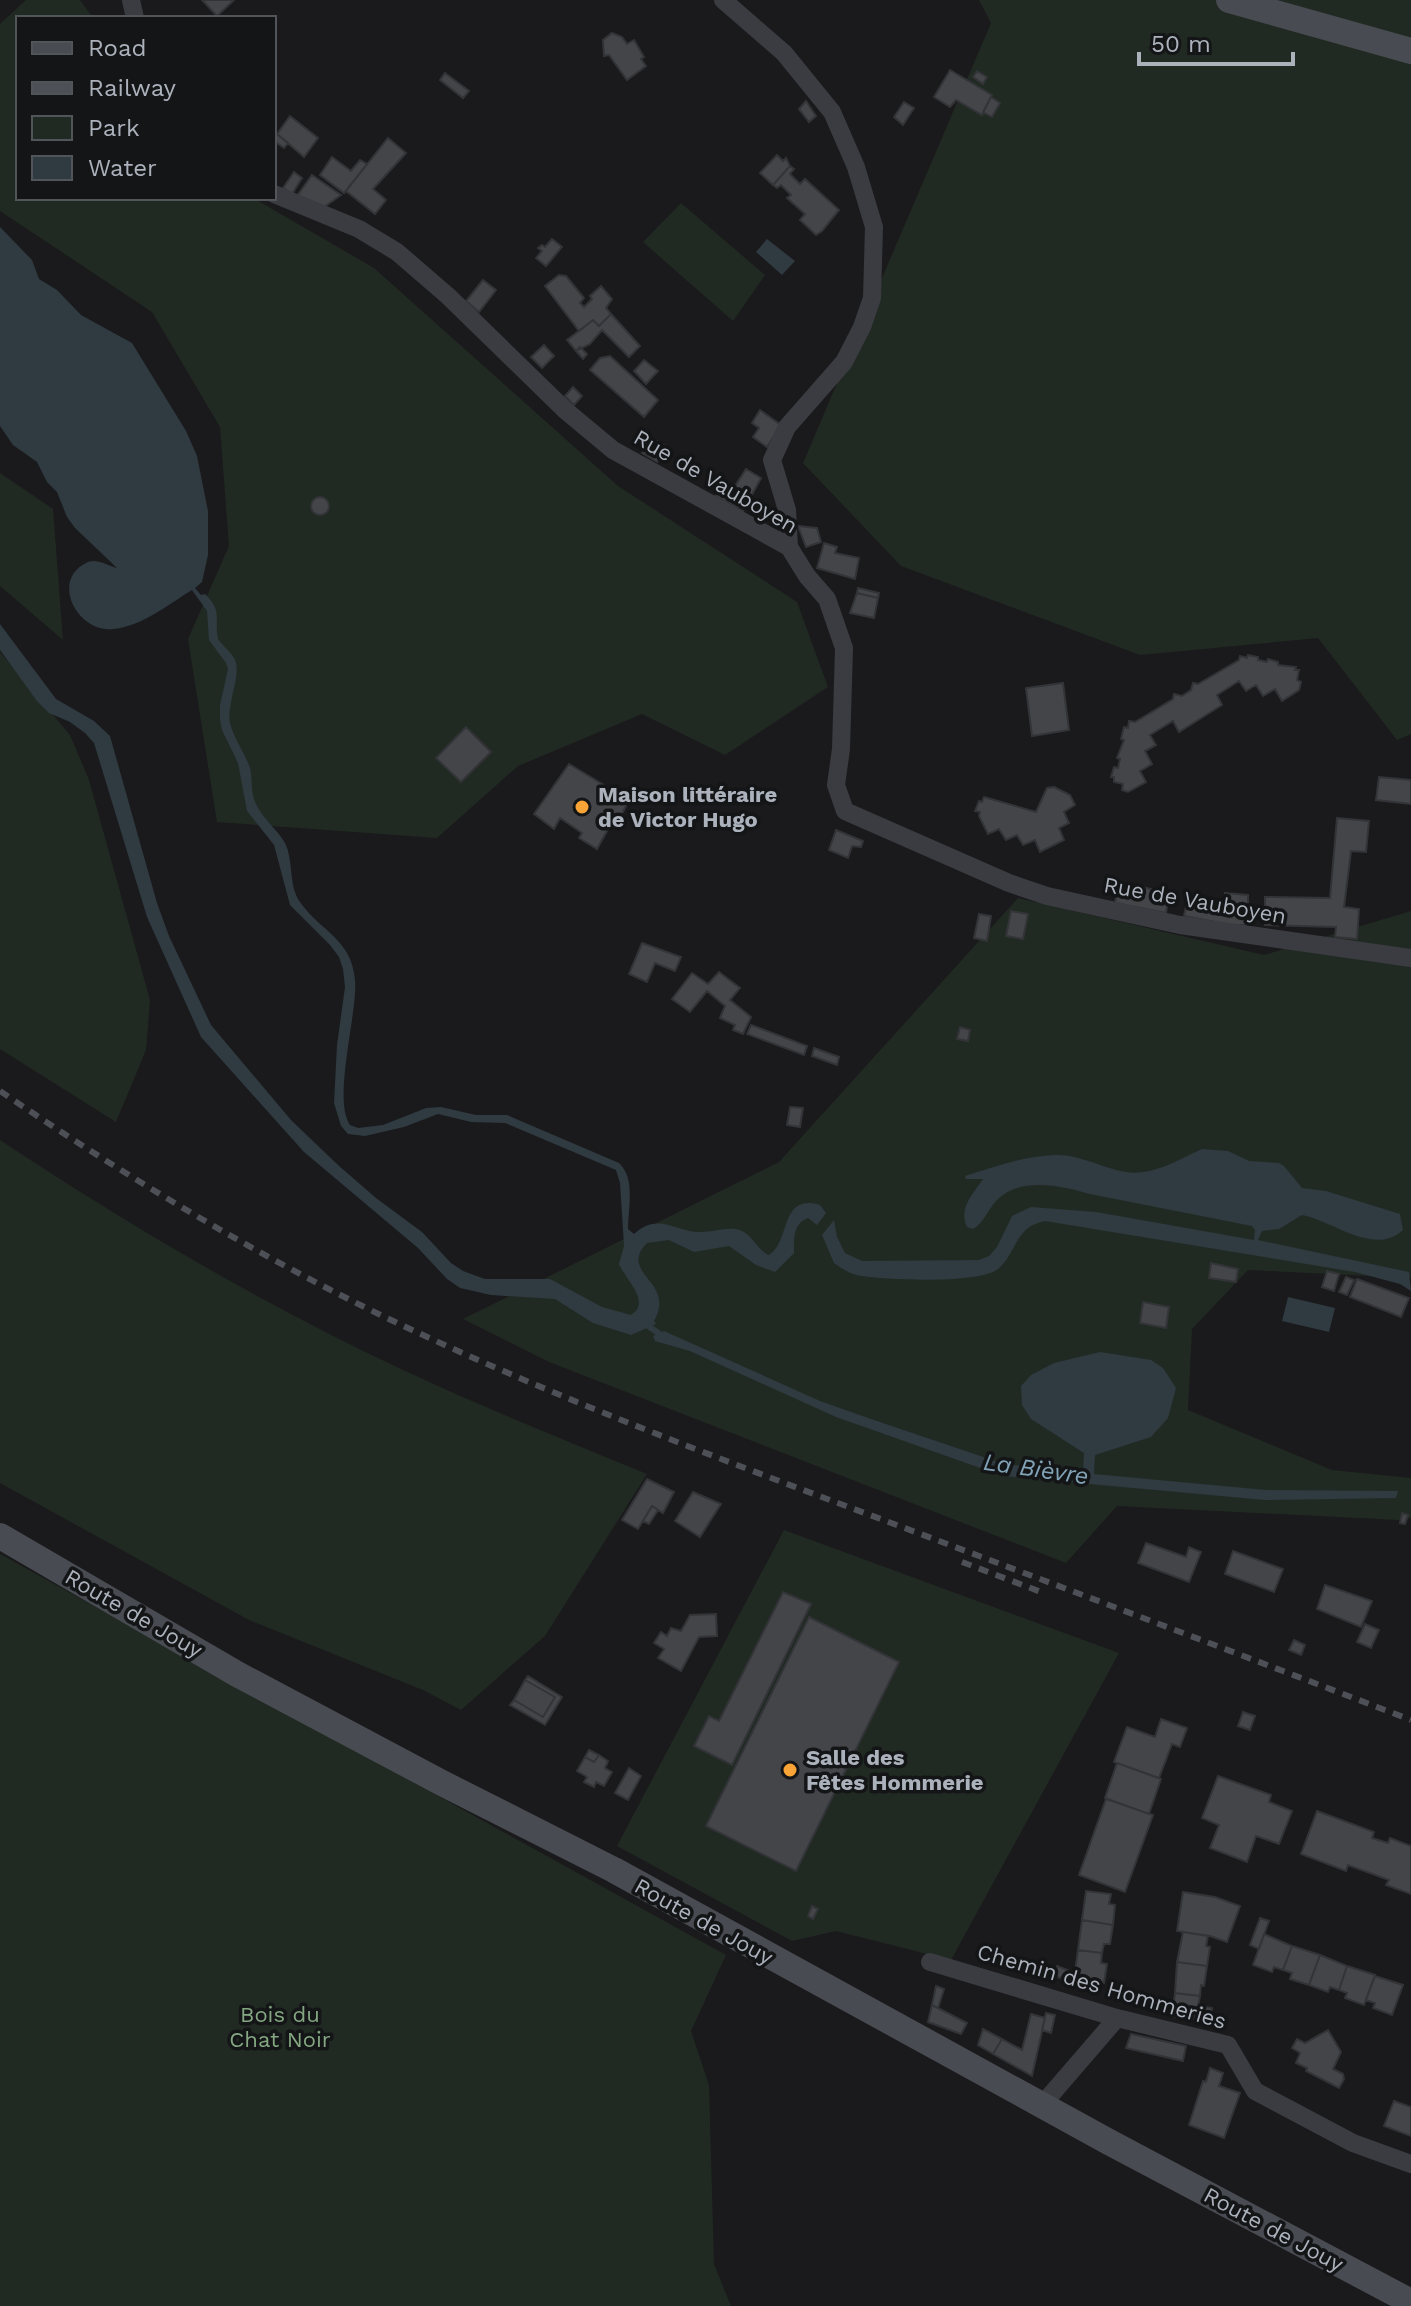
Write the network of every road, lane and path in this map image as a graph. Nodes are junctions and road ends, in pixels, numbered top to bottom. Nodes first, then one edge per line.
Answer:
1 (723, 0) edge
2 (1229, 0) edge
3 (1411, 51) edge
4 (276, 195) edge
5 (789, 547) junction
6 (1411, 958) edge
7 (0, 1536) edge
8 (930, 1962) dead end
9 (1117, 2018) junction
10 (1042, 2105) junction
11 (1411, 2164) edge
12 (1411, 2302) edge

1 - 5 street
2 - 3 main road
4 - 5 street, Rue de Vauboyen
5 - 6 street, Rue de Vauboyen
7 - 10 main road, Route de Jouy
8 - 9 street, Chemin des Hommeries
9 - 10 street
9 - 11 street, Chemin des Hommeries
10 - 12 main road, Route de Jouy

